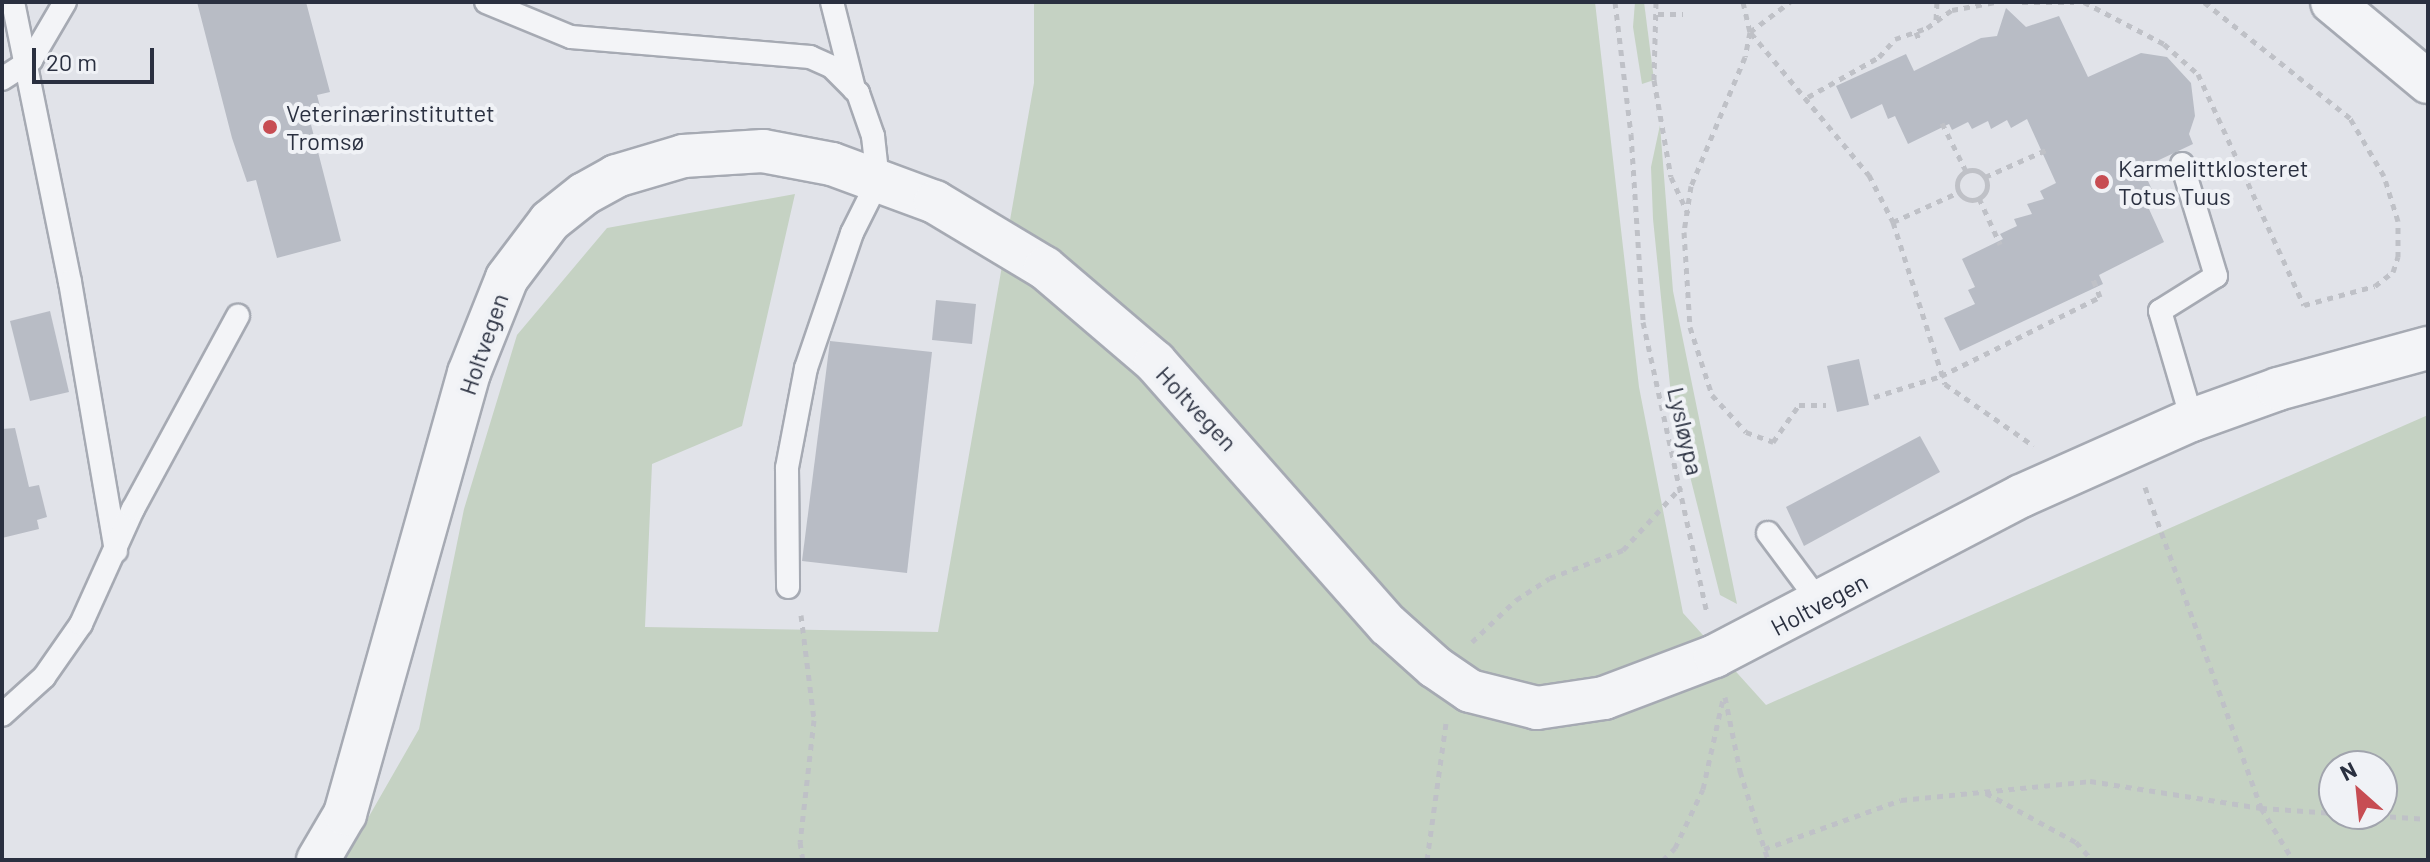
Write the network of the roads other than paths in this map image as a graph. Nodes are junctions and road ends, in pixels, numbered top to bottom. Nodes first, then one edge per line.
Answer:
1 (13, 2) edge
2 (65, 2) edge
3 (486, 2) edge
4 (832, 2) edge
5 (2332, 2) edge
6 (26, 64) junction
7 (2, 79) edge
8 (2428, 82) edge
9 (854, 89) junction
10 (2182, 164) dead end
11 (878, 181) junction
12 (238, 316) dead end
13 (2428, 348) edge
14 (2192, 420) junction
15 (1768, 533) dead end
16 (116, 551) junction
17 (788, 587) road end
18 (1821, 604) junction
19 (2, 715) edge
20 (318, 860) edge

1 - 6 lane
2 - 6 lane
3 - 9 lane
4 - 9 lane
5 - 8 street
6 - 7 lane
6 - 16 lane
9 - 11 lane
10 - 14 lane
11 - 17 lane
11 - 18 street, Holtvegen
11 - 20 street, Holtvegen
12 - 16 lane
13 - 14 street, Holtvegen
14 - 18 street, Holtvegen
15 - 18 lane
16 - 19 lane

